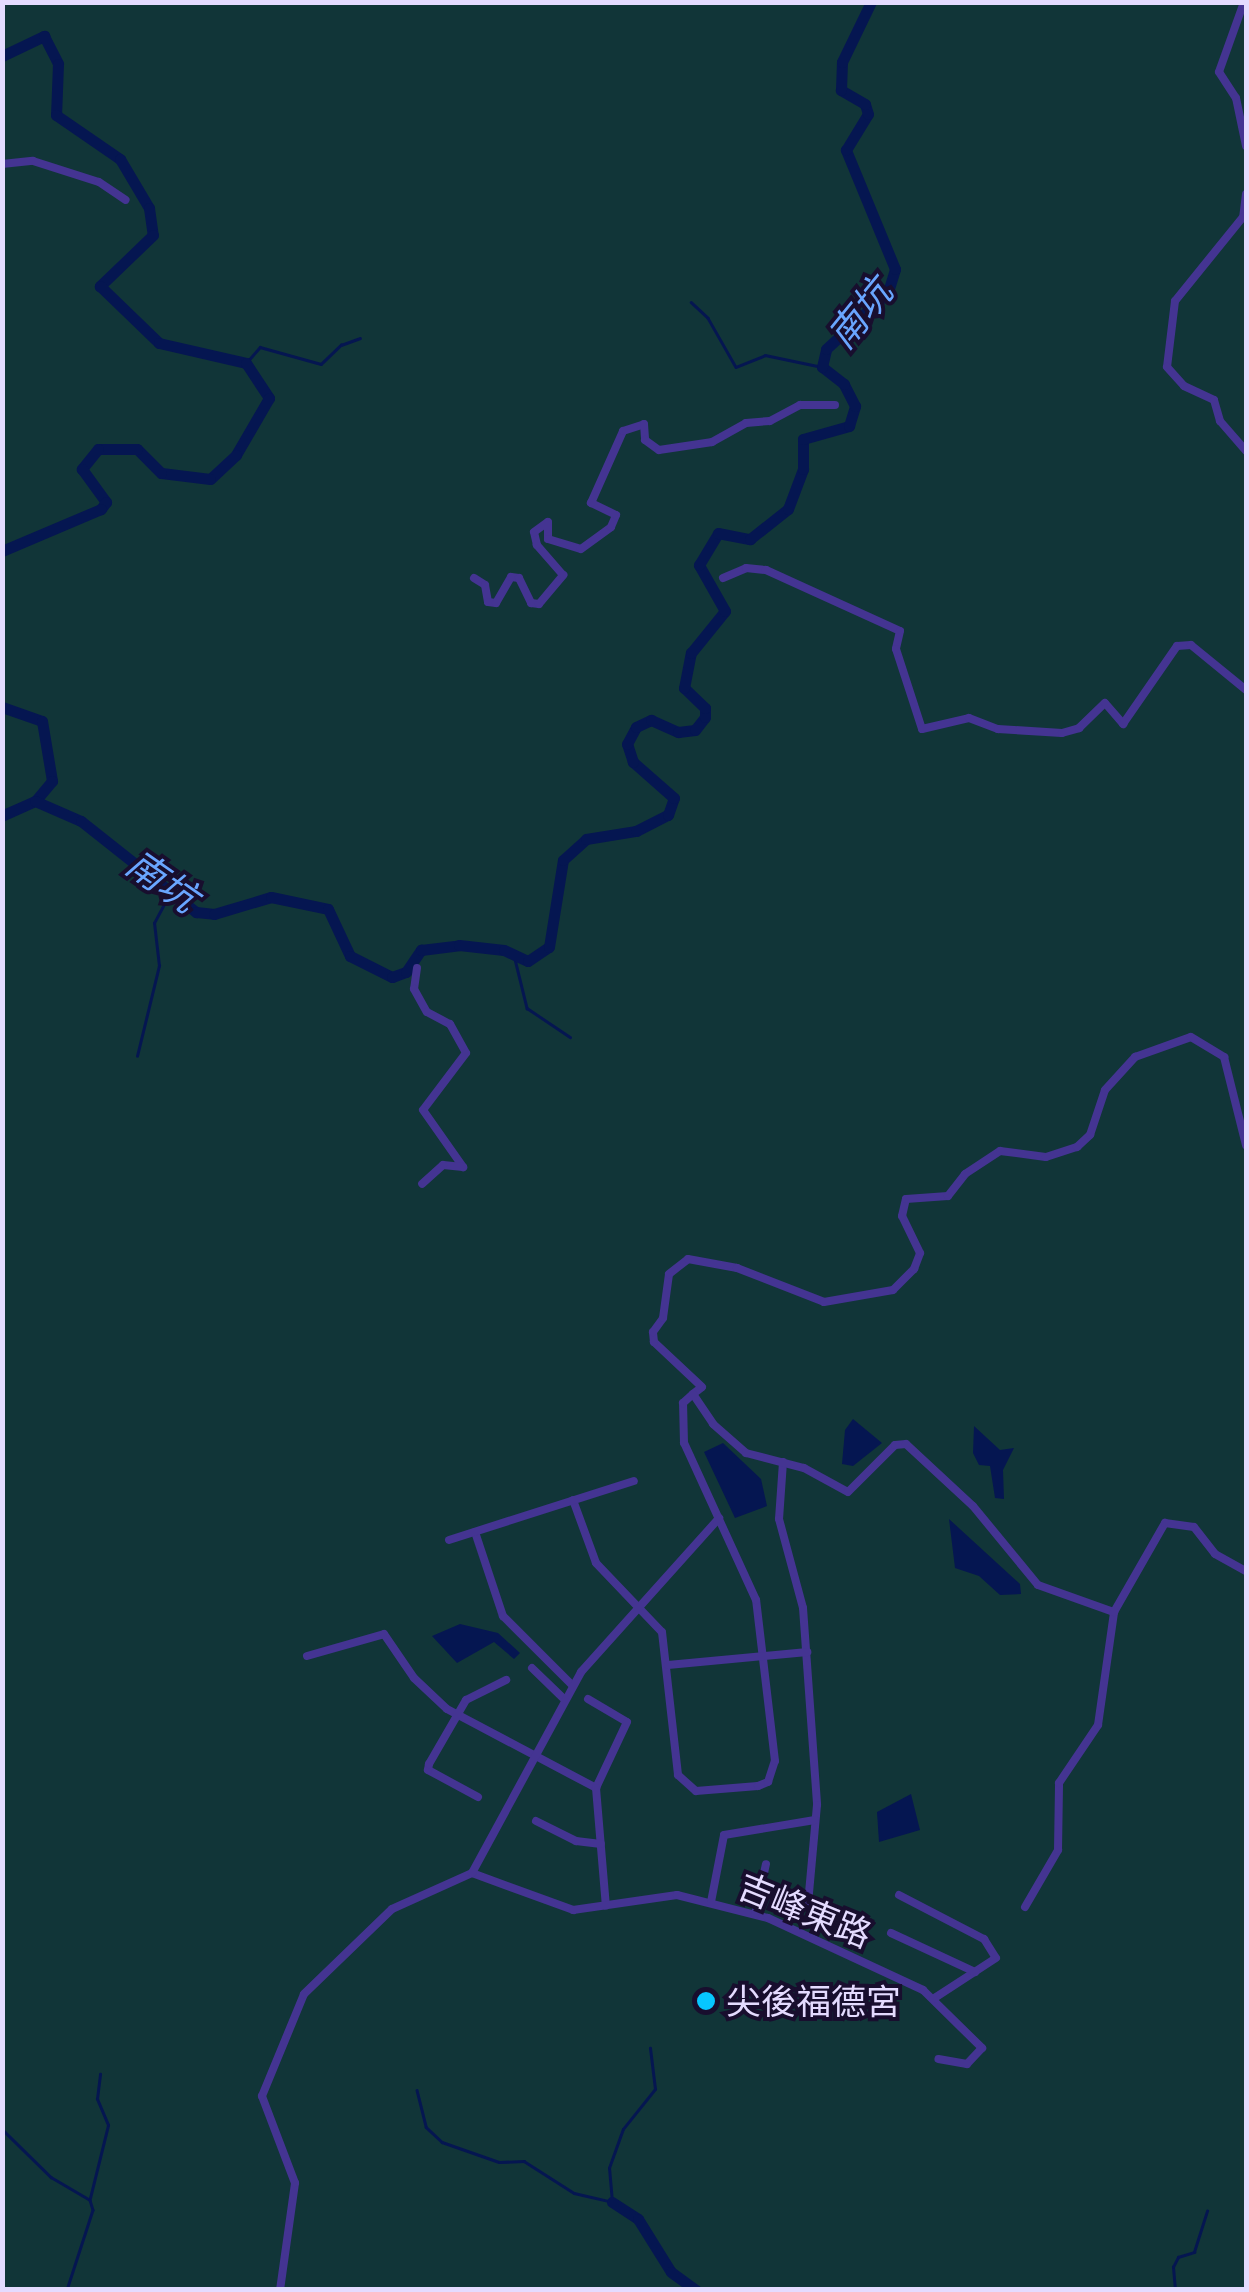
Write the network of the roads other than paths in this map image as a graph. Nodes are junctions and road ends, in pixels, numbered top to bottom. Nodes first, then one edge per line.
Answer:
1 (1244, 2) edge
2 (1246, 146) edge
3 (2, 164) edge
4 (1246, 194) edge
5 (126, 200) dead end
6 (835, 405) dead end
7 (1246, 451) edge
8 (474, 578) dead end
9 (723, 578) dead end
10 (1246, 690) edge
11 (417, 968) dead end
12 (1246, 1145) edge
13 (422, 1184) dead end
14 (693, 1394) junction
15 (783, 1462) junction
16 (634, 1481) dead end
17 (573, 1500) junction
18 (718, 1518) junction
19 (476, 1532) junction
20 (448, 1540) dead end
21 (1246, 1571) edge
22 (639, 1606) junction
23 (1114, 1612) junction
24 (807, 1652) junction
25 (307, 1656) dead end
26 (764, 1656) junction
27 (668, 1665) junction
28 (532, 1668) dead end
29 (506, 1680) dead end
30 (572, 1685) junction
31 (564, 1698) junction
32 (588, 1699) dead end
33 (454, 1713) junction
34 (534, 1755) junction
35 (596, 1788) junction
36 (478, 1798) dead end
37 (816, 1820) junction
38 (536, 1821) dead end
39 (601, 1844) junction
40 (766, 1864) dead end
41 (472, 1873) junction
42 (899, 1896) dead end
43 (711, 1902) junction
44 (808, 1903) dead end
45 (606, 1906) junction
46 (1025, 1907) dead end
47 (755, 1914) junction
48 (891, 1933) dead end
49 (974, 1972) junction
50 (933, 2000) junction
51 (938, 2059) dead end
52 (280, 2290) edge

1 - 2 street
3 - 5 street
4 - 7 street
6 - 8 street
9 - 10 street
11 - 13 street
12 - 14 street
14 - 15 street
14 - 18 street
15 - 23 street
15 - 24 street
16 - 17 street
17 - 19 street
17 - 22 street
18 - 22 street
18 - 26 street
19 - 20 street
19 - 30 street
21 - 23 street
22 - 27 street
22 - 30 street
23 - 46 street
24 - 26 street
24 - 37 street
25 - 33 street
26 - 27 street
26 - 27 street
28 - 31 street
29 - 33 street
30 - 31 street
31 - 34 street
32 - 35 street
33 - 34 street
33 - 36 street
34 - 35 street
34 - 41 street
35 - 39 street
37 - 43 street
37 - 44 street
38 - 39 street
39 - 45 street
40 - 47 street
41 - 45 street, 吉峰東路
41 - 52 street
42 - 49 street
43 - 45 street, 吉峰東路
43 - 47 street, 吉峰東路
47 - 50 street, 吉峰東路
48 - 49 street
49 - 50 street
50 - 51 street, 吉峰東路

